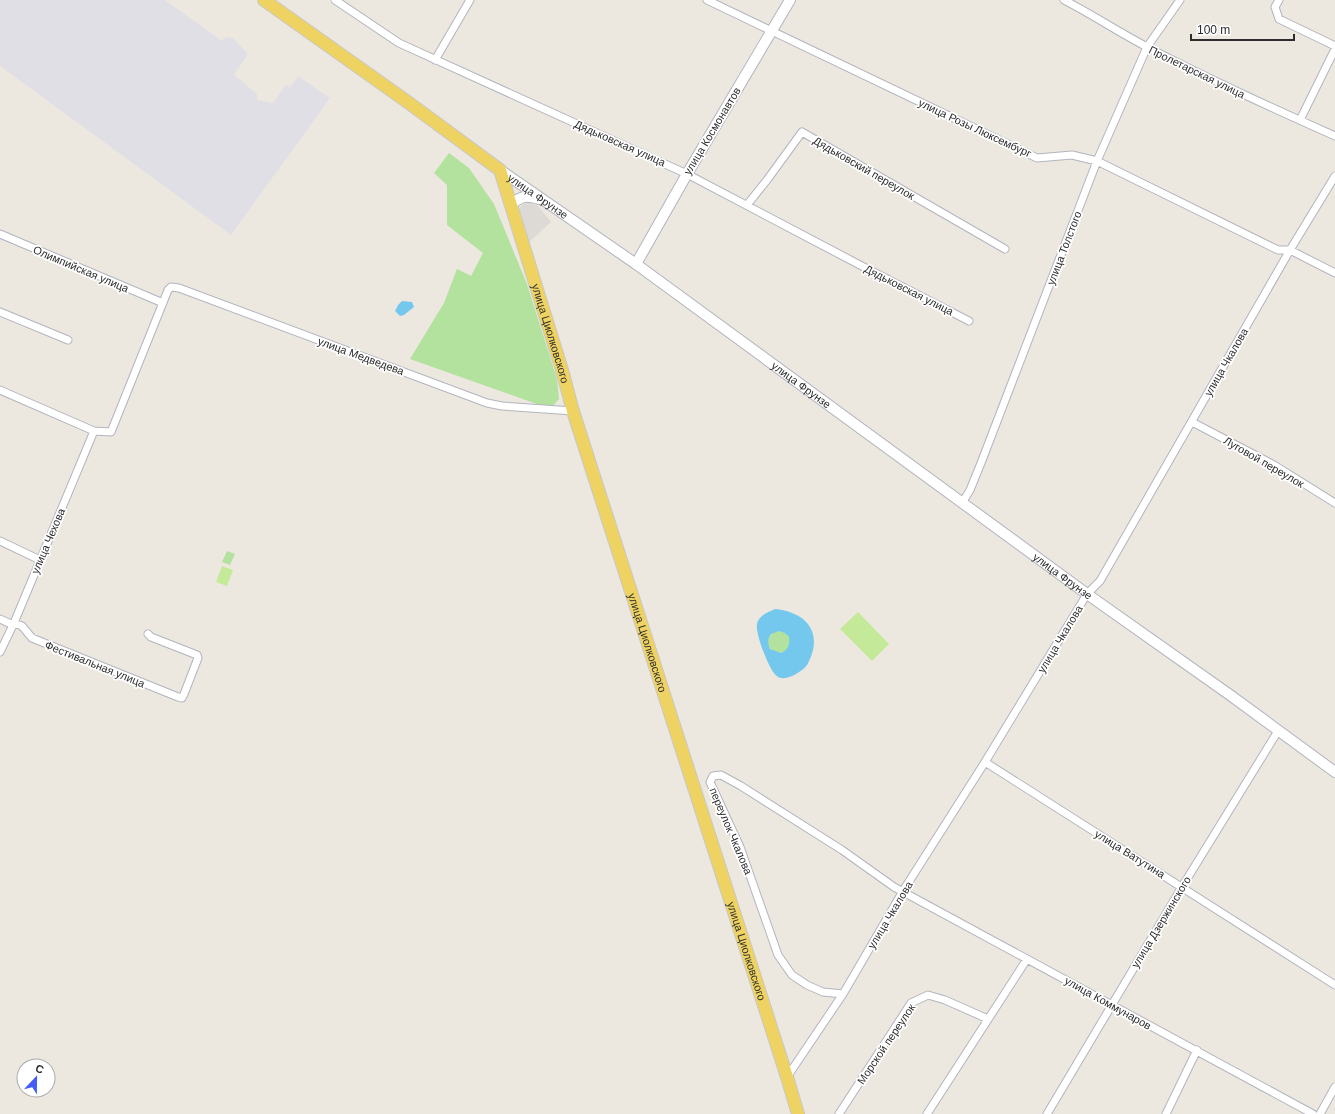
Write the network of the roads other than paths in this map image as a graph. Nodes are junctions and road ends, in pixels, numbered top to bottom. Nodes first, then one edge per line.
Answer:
1 (264, 0) edge
2 (335, 0) edge
3 (470, 0) edge
4 (707, 0) edge
5 (790, 0) edge
6 (1064, 0) edge
7 (1180, 0) edge
8 (1279, 0) edge
9 (1076, 3) edge
10 (772, 31) junction
11 (1335, 46) edge
12 (1147, 47) junction
13 (1335, 49) edge
14 (435, 60) junction
15 (1300, 120) junction
16 (1335, 136) edge
17 (1097, 160) junction
18 (500, 170) junction
19 (687, 174) junction
20 (1335, 176) edge
21 (547, 202) junction
22 (511, 204) junction
23 (747, 205) junction
24 (0, 234) edge
25 (1005, 249) dead end
26 (1290, 250) junction
27 (636, 264) junction
28 (1335, 273) edge
29 (163, 303) junction
30 (0, 312) edge
31 (969, 321) dead end
32 (68, 340) dead end
33 (0, 390) edge
34 (573, 411) junction
35 (1192, 422) junction
36 (94, 430) junction
37 (962, 503) junction
38 (1335, 503) edge
39 (0, 541) edge
40 (40, 560) junction
41 (1087, 594) junction
42 (0, 618) edge
43 (13, 624) junction
44 (148, 634) dead end
45 (0, 652) edge
46 (1278, 731) junction
47 (985, 762) junction
48 (1335, 772) edge
49 (1182, 887) junction
50 (903, 891) junction
51 (1028, 959) junction
52 (1335, 985) edge
53 (843, 994) junction
54 (1111, 1005) junction
55 (988, 1019) junction
56 (1197, 1050) junction
57 (787, 1077) junction
58 (1335, 1087) edge
59 (798, 1114) edge
60 (840, 1114) edge
61 (927, 1114) edge
62 (1047, 1114) edge
63 (1166, 1114) edge
64 (1313, 1114) edge
65 (1320, 1114) edge

1 - 18 main road, улица Фрунзе
2 - 14 street, Дядьковская улица
3 - 14 street
4 - 10 street, улица Розы Люксембург
5 - 10 main road, улица Космонавтов
6 - 9 street, Пролетарская улица
7 - 12 street, улица Толстого
8 - 11 street
9 - 12 street, Пролетарская улица
10 - 17 street, улица Розы Люксембург
10 - 19 main road, улица Космонавтов
12 - 15 street, Пролетарская улица
12 - 17 street, улица Толстого
13 - 15 street
14 - 19 street, Дядьковская улица
15 - 16 street, Пролетарская улица
17 - 26 street, улица Розы Люксембург
17 - 37 street, улица Толстого
18 - 21 main road, улица Фрунзе
18 - 22 main road, улица Циолковского
19 - 23 street, Дядьковская улица
19 - 27 main road, улица Космонавтов
20 - 26 street, улица Чкалова
21 - 22 main road
21 - 27 main road, улица Фрунзе
22 - 34 main road, улица Циолковского
23 - 25 street, Дядьковский переулок
23 - 31 street, Дядьковская улица
24 - 29 street, Олимпийская улица
26 - 28 street, улица Розы Люксембург
26 - 35 street, улица Чкалова
27 - 37 main road, улица Фрунзе
29 - 34 street, улица Медведева
29 - 36 street
30 - 32 street
33 - 36 street
34 - 57 main road, улица Циолковского
35 - 38 street, Луговой переулок
35 - 41 street, улица Чкалова
36 - 40 street, улица Чехова
37 - 41 main road, улица Фрунзе
39 - 40 street
40 - 43 street, улица Чехова
41 - 46 main road, улица Фрунзе
41 - 47 street, улица Чкалова
42 - 43 street, Фестивальная улица
43 - 44 street, Фестивальная улица
43 - 45 street, улица Чехова
46 - 48 main road, улица Фрунзе
46 - 49 street, улица Дзержинского
47 - 49 street, улица Ватутина
47 - 50 street, улица Чкалова
49 - 52 street, улица Ватутина
49 - 54 street, улица Дзержинского
50 - 51 street, улица Коммунаров
50 - 53 street, улица Чкалова
50 - 53 street, переулок Чкалова
51 - 54 street, улица Коммунаров
51 - 55 street
53 - 57 street, улица Чкалова
54 - 56 street, улица Коммунаров
54 - 62 street, улица Дзержинского
55 - 60 street, Морской переулок
55 - 61 street
56 - 63 street
56 - 64 street, улица Коммунаров
57 - 59 main road, улица Циолковского
58 - 65 street

